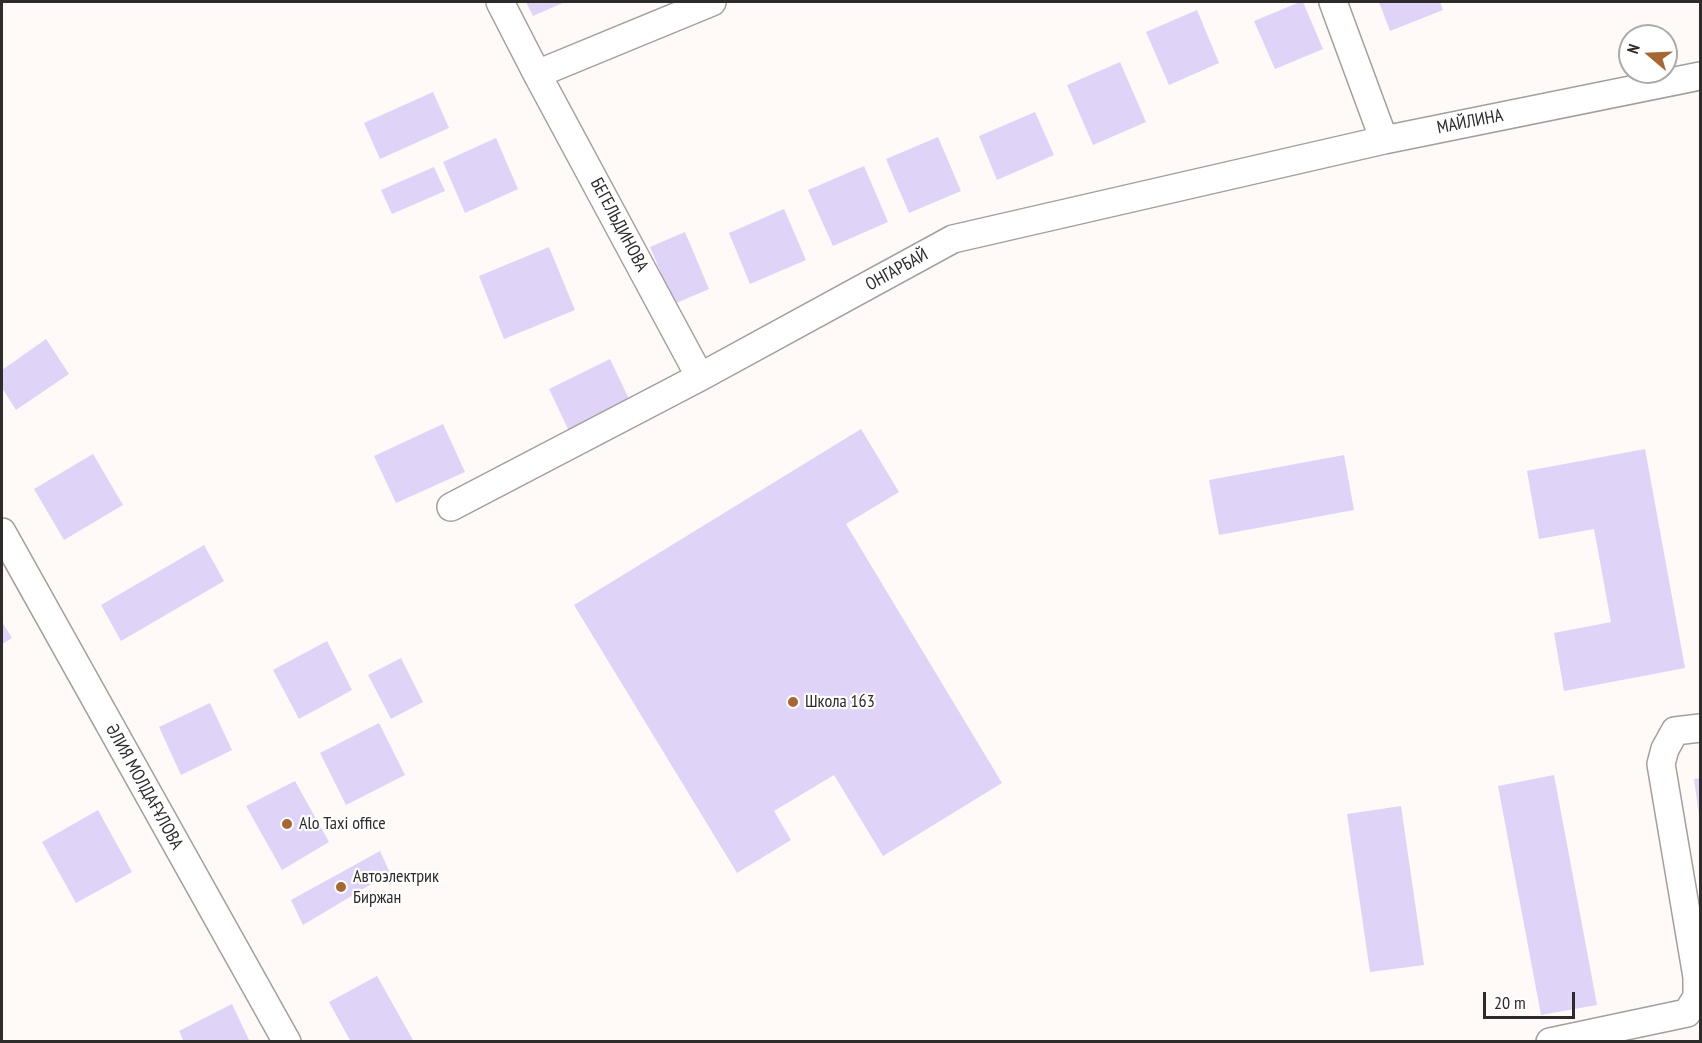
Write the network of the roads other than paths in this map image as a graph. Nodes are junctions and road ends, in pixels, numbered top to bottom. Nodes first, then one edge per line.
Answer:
1 (500, 2) edge
2 (712, 2) edge
3 (1333, 2) edge
4 (537, 74) junction
5 (1701, 76) edge
6 (1383, 140) junction
7 (700, 377) junction
8 (451, 507) dead end
9 (2, 532) edge
10 (1701, 728) edge
11 (287, 1041) edge
12 (1550, 1041) edge

1 - 4 street, БЕГЕЛЬДИНОВА
2 - 4 street
3 - 6 street
4 - 7 street, БЕГЕЛЬДИНОВА
5 - 6 street, МАЙЛИНА
6 - 7 street, ОНГАРБАЙ
7 - 8 street, ОНГАРБАЙ
9 - 11 street, ӘЛИЯ МОЛДАҒҰЛОВА
10 - 12 street

